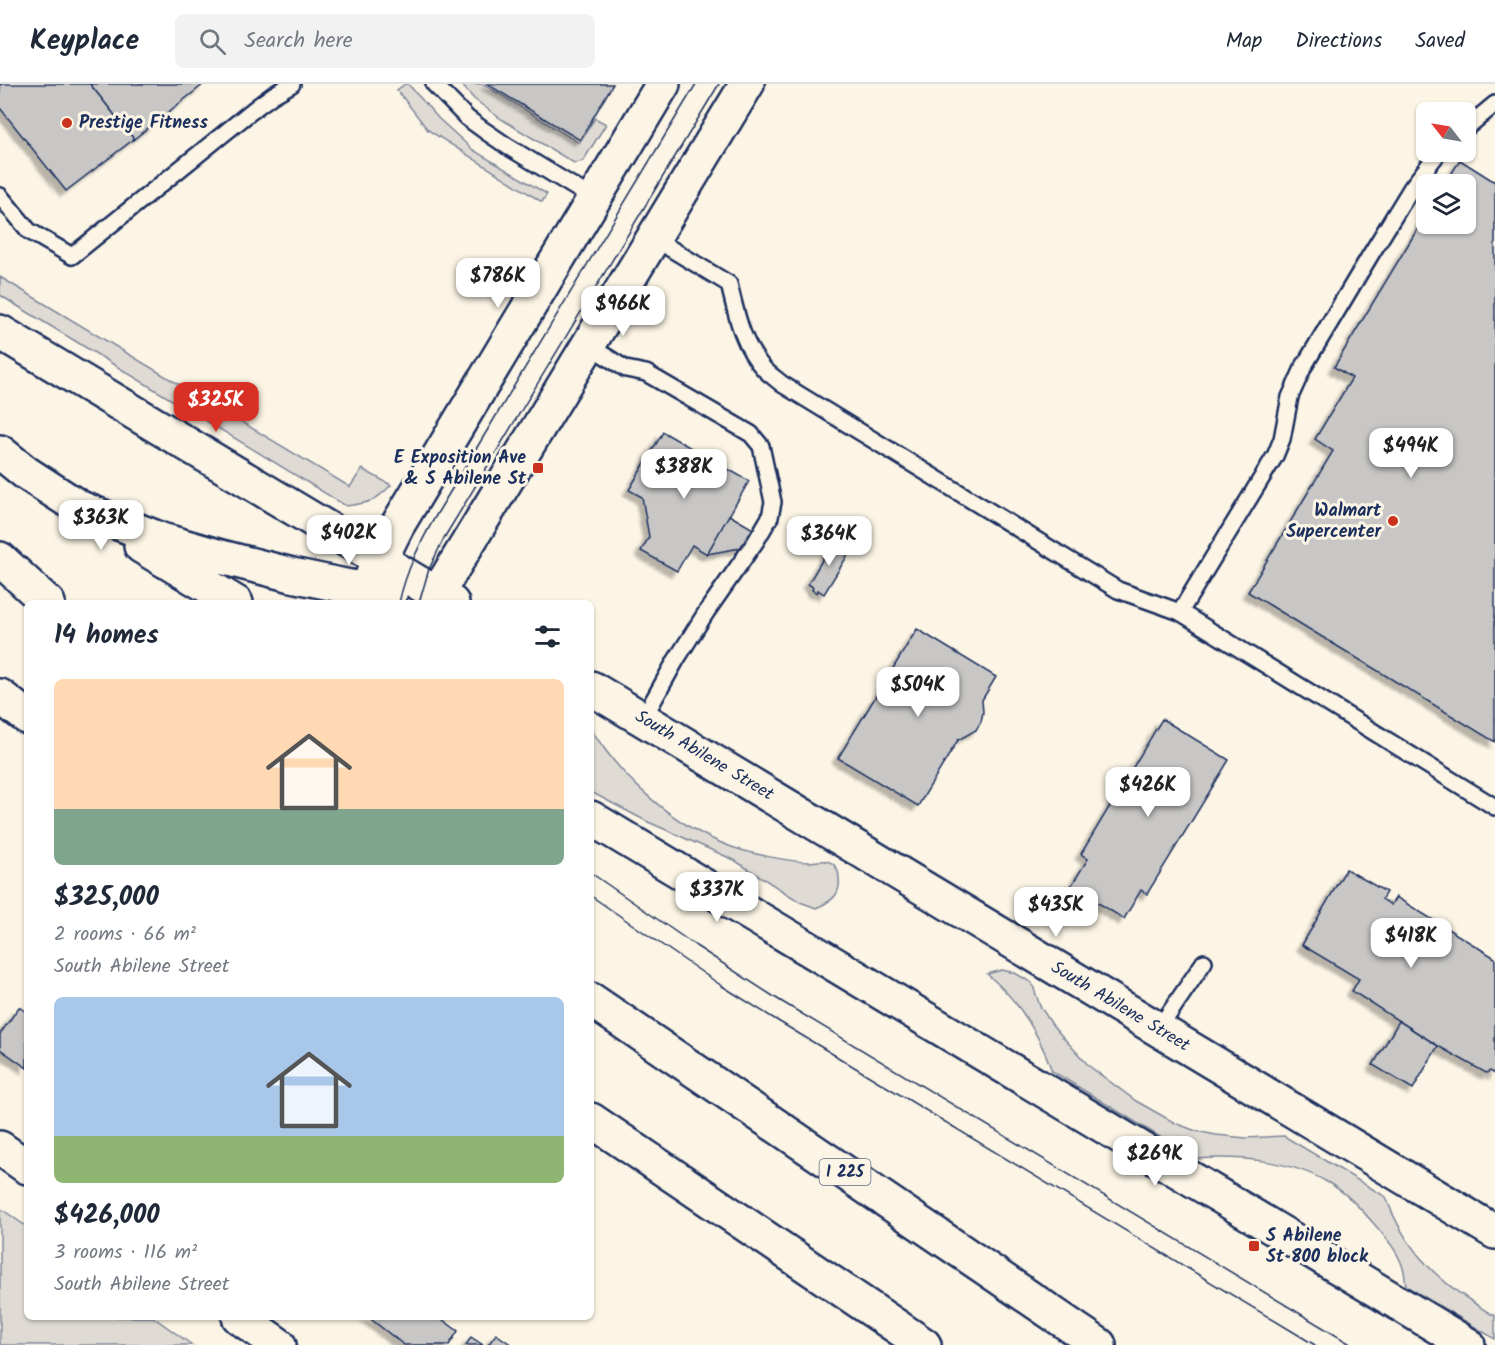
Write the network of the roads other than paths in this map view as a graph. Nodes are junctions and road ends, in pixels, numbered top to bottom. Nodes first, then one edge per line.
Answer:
1 (292, 84) edge
2 (434, 84) edge
3 (663, 84) edge
4 (747, 84) edge
5 (1495, 104) edge
6 (1476, 120) edge
7 (1431, 162) edge
8 (0, 196) edge
9 (594, 199) junction
10 (653, 238) junction
11 (0, 332) edge
12 (588, 345) junction
13 (0, 452) edge
14 (78, 507) junction
15 (0, 560) edge
16 (372, 584) edge
17 (444, 599) edge
18 (45, 600) edge
19 (231, 600) edge
20 (1180, 612) junction
21 (594, 690) edge
22 (0, 696) edge
23 (24, 715) edge
24 (643, 719) junction
25 (1495, 807) edge
26 (594, 820) edge
27 (1204, 962) dead end
28 (594, 1002) edge
29 (1158, 1030) junction
30 (594, 1122) edge
31 (0, 1148) edge
32 (24, 1165) edge
33 (1495, 1232) edge
34 (243, 1320) edge
35 (279, 1345) edge
36 (924, 1345) edge
37 (1099, 1345) edge
38 (1468, 1345) edge

1 - 8 lane
2 - 9 lane
3 - 9 main road
4 - 10 main road
5 - 6 lane
7 - 20 lane
9 - 16 main road
10 - 12 main road
10 - 20 lane
11 - 16 main road
12 - 17 main road
12 - 24 lane
13 - 14 main road
14 - 16 main road
14 - 19 main road
15 - 18 main road
16 - 17 main road
20 - 25 lane
21 - 24 main road, South Abilene Street
22 - 23 main road
24 - 29 main road, South Abilene Street
26 - 38 main road
27 - 29 lane
28 - 37 main road, I 225
29 - 33 main road, South Abilene Street
30 - 36 main road
31 - 32 main road
34 - 35 main road

